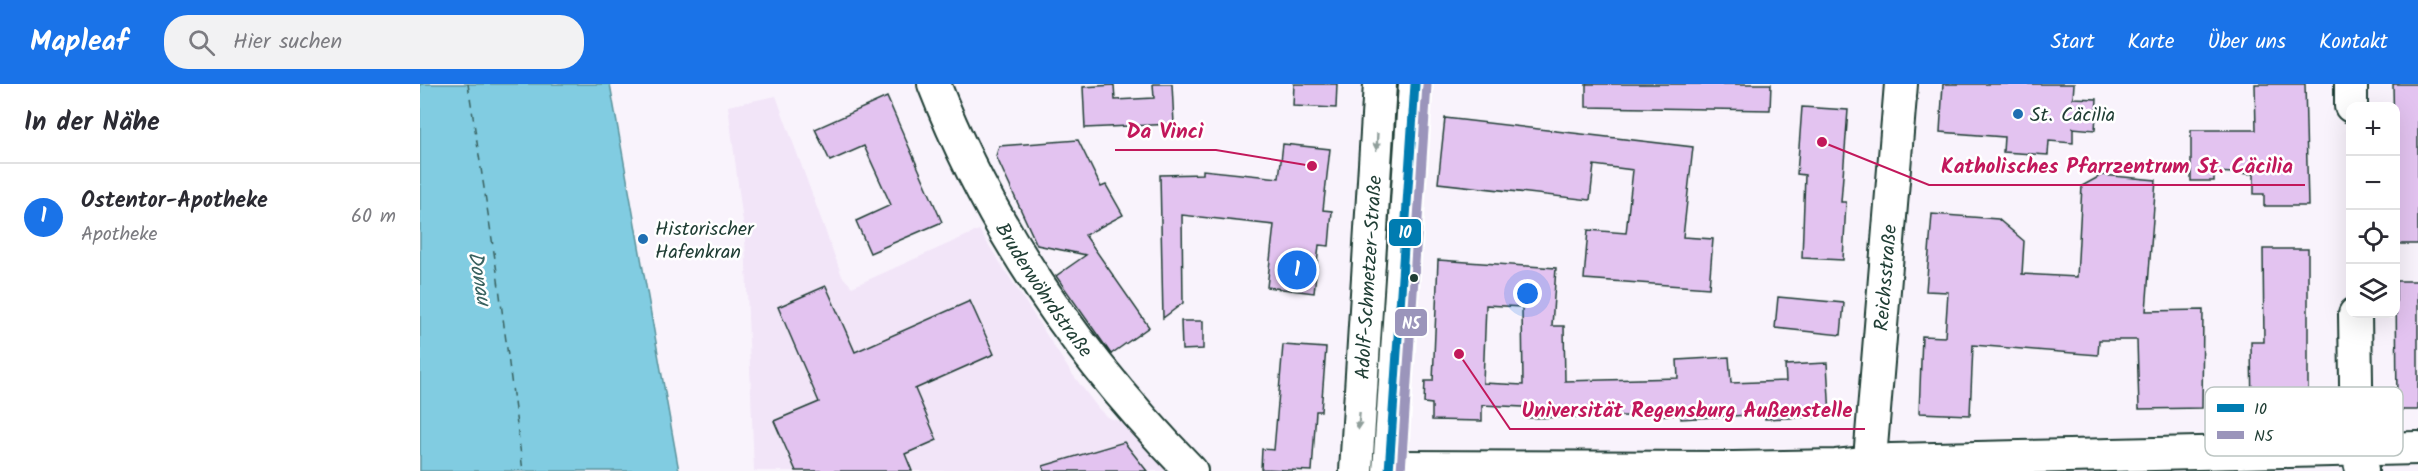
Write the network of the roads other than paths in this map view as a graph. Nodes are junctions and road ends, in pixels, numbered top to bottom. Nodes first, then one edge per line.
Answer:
1 (934, 84) edge
2 (1380, 84) edge
3 (1415, 84) edge
4 (1901, 84) edge
5 (2351, 84) edge
6 (2351, 102) edge
7 (2355, 318) edge
8 (2358, 387) edge
9 (2418, 448) edge
10 (2403, 451) edge
11 (2379, 456) edge
12 (2360, 460) edge
13 (1870, 467) edge
14 (1389, 469) edge
15 (1191, 471) edge
16 (1356, 471) edge

1 - 15 street, Bruderwöhrdstraße
2 -> 16 street, Adolf-Schmetzer-Straße
3 - 14 street, Adolf-Schmetzer-Straße
4 - 13 street, Reichsstraße
5 - 6 street
7 - 8 street
9 - 10 street
11 - 12 street
12 - 13 street
13 - 14 street

